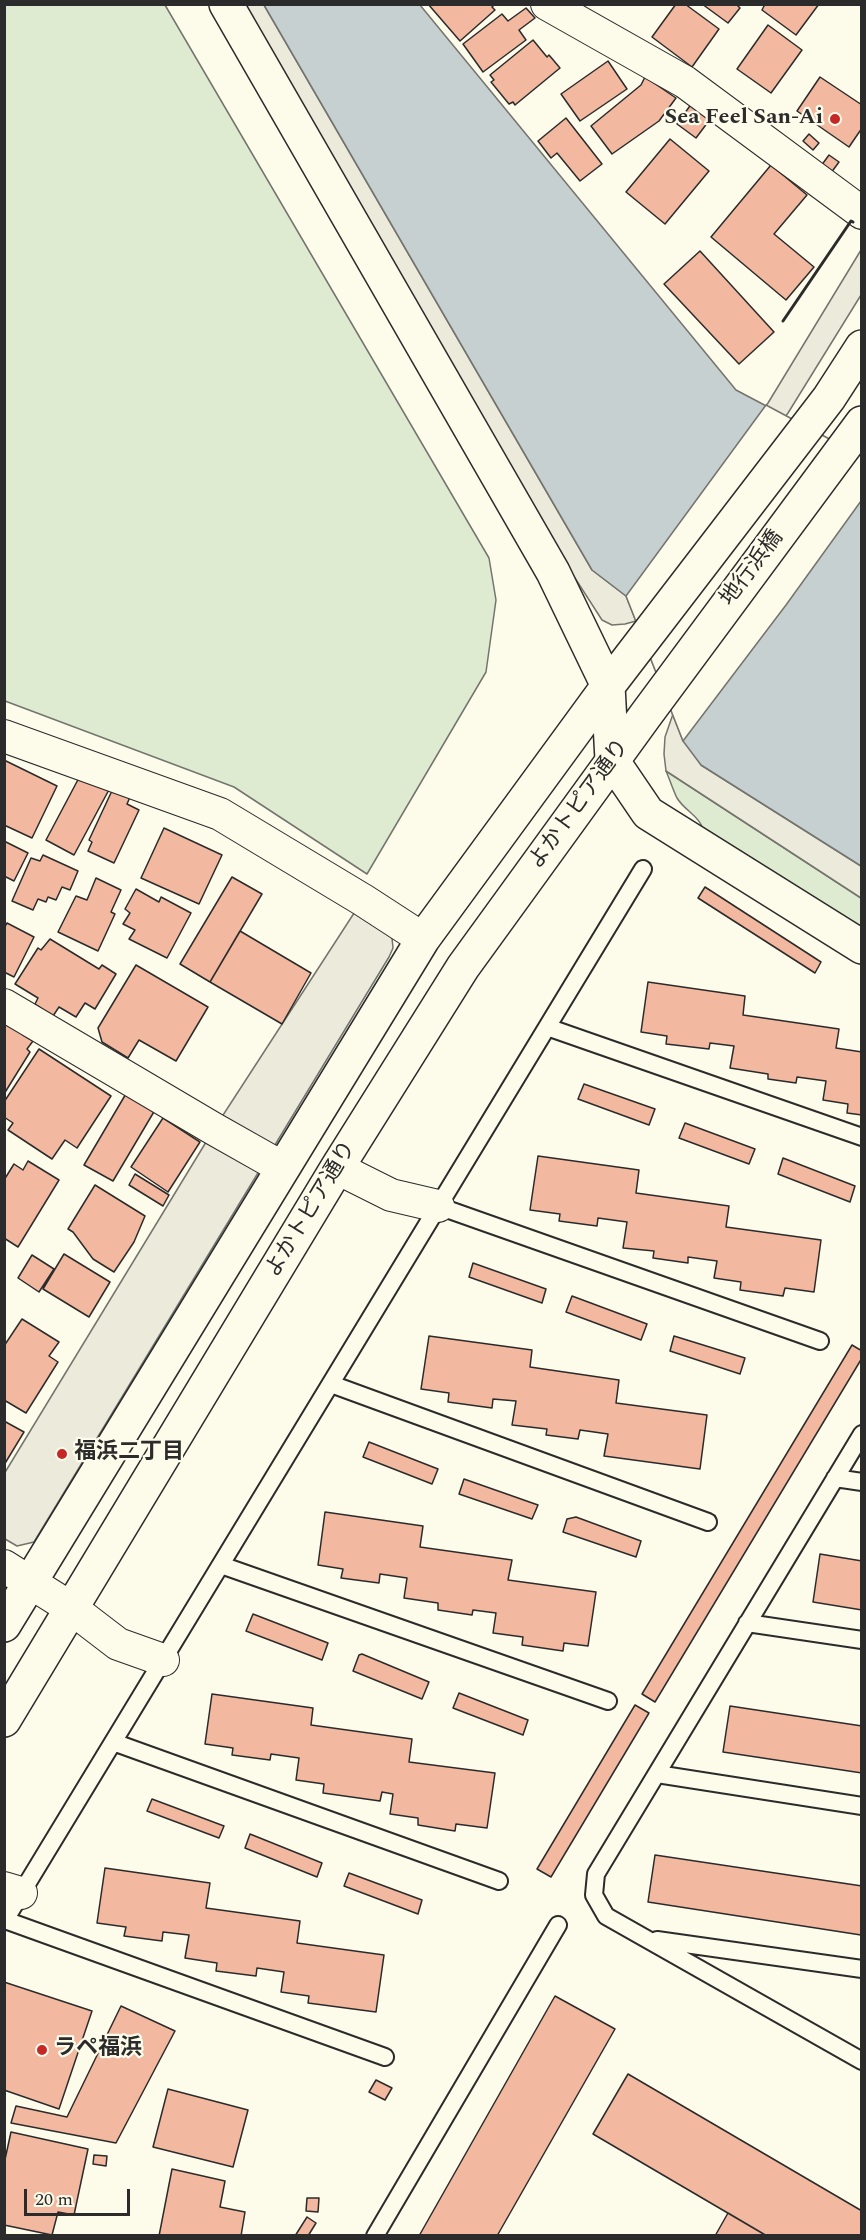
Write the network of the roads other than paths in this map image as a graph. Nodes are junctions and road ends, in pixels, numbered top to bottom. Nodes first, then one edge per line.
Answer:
1 (226, 4) edge
2 (547, 4) edge
3 (861, 213) edge
4 (861, 347) edge
5 (861, 423) edge
6 (608, 686) junction
7 (645, 716) joint
8 (4, 736) edge
9 (612, 760) junction
10 (643, 869) dead end
11 (423, 939) junction
12 (861, 947) edge
13 (4, 1005) edge
14 (547, 1027) junction
15 (861, 1137) edge
16 (283, 1168) junction
17 (338, 1168) junction
18 (438, 1206) junction
19 (820, 1341) dead end
20 (331, 1384) junction
21 (861, 1434) edge
22 (835, 1478) junction
23 (861, 1482) edge
24 (708, 1522) dead end
25 (221, 1565) junction
26 (17, 1574) edge
27 (71, 1608) junction
28 (747, 1623) junction
29 (4, 1625) edge
30 (861, 1640) edge
31 (163, 1660) junction
32 (608, 1701) dead end
33 (4, 1720) edge
34 (113, 1742) junction
35 (657, 1774) junction
36 (861, 1806) edge
37 (499, 1881) dead end
38 (13, 1890) edge
39 (558, 1925) dead end
40 (648, 1939) junction
41 (861, 1970) edge
42 (385, 2057) dead end
43 (861, 2061) edge
44 (375, 2235) edge

1 - 6 street
2 - 3 street
4 - 6 street, 地行浜橋
5 - 7 street, 地行浜橋
6 - 9 street
6 - 11 street, よかトピア通り
7 - 9 street, よかトピア通り
8 - 11 street
9 - 12 street
9 - 17 street, よかトピア通り
10 - 14 lane
11 - 16 street, よかトピア通り
13 - 16 street
14 - 15 lane
14 - 18 lane
16 - 26 street, よかトピア通り
17 - 18 street
17 - 27 street, よかトピア通り
18 - 19 lane
18 - 20 lane
20 - 24 lane
20 - 25 lane
21 - 22 lane
22 - 23 lane
22 - 28 lane
25 - 31 lane
25 - 32 lane
26 - 27 street
26 - 29 street, よかトピア通り
27 - 31 street
27 - 33 street, よかトピア通り
28 - 30 lane
28 - 35 lane
31 - 34 lane
34 - 37 lane
34 - 38 lane
35 - 36 lane
35 - 40 lane
38 - 42 lane
39 - 44 lane
40 - 41 lane
40 - 43 lane

